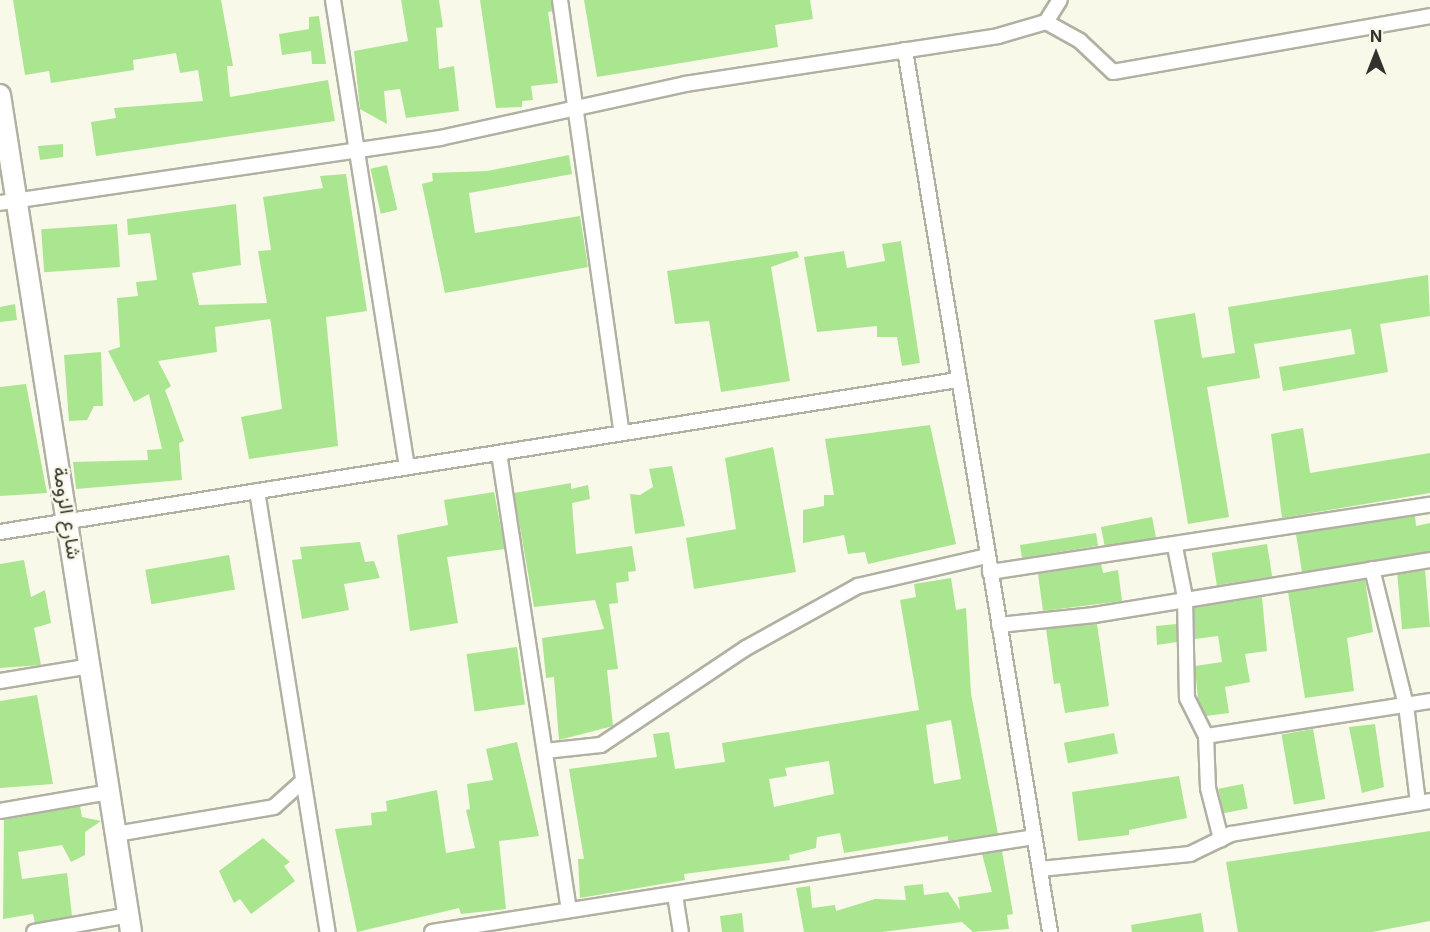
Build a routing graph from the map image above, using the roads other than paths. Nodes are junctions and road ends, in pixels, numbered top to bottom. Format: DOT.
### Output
graph roads {
  1 [pos="333,0"];
  2 [pos="560,0"];
  3 [pos="1060,0"];
  4 [pos="1430,16"];
  5 [pos="1046,22"];
  6 [pos="905,50"];
  7 [pos="0,95"];
  8 [pos="575,106"];
  9 [pos="354,150"];
  10 [pos="9,201"];
  11 [pos="957,380"];
  12 [pos="622,433"];
  13 [pos="500,453"];
  14 [pos="407,467"];
  15 [pos="257,491"];
  16 [pos="1430,505"];
  17 [pos="68,521"];
  18 [pos="0,532"];
  19 [pos="1175,547"];
  20 [pos="987,556"];
  21 [pos="1430,560"];
  22 [pos="1372,569"];
  23 [pos="990,572"];
  24 [pos="1185,597"];
  25 [pos="999,625"];
  26 [pos="91,666"];
  27 [pos="0,681"];
  28 [pos="1430,701"];
  29 [pos="1406,705"];
  30 [pos="1206,736"];
  31 [pos="545,751"];
  32 [pos="303,781"];
  33 [pos="110,792"];
  34 [pos="1424,802"];
  35 [pos="0,811"];
  36 [pos="116,834"];
  37 [pos="1034,837"];
  38 [pos="1221,839"];
  39 [pos="1040,869"];
  40 [pos="675,895"];
  41 [pos="569,909"];
  42 [pos="130,923"];
  43 [pos="34,932"];
  44 [pos="328,932"];
  45 [pos="432,932"];
  46 [pos="681,932"];
  47 [pos="1050,932"];
  1 -- 9 [label="street"];
  2 -- 8 [label="street"];
  3 -- 5 [label="street"];
  4 -- 5 [label="street"];
  5 -- 6 [label="street"];
  6 -- 8 [label="street"];
  6 -- 11 [label="street"];
  7 -- 10 [label="street, شارع الزومة"];
  8 -- 9 [label="street"];
  8 -- 12 [label="street"];
  9 -- 10 [label="street"];
  9 -- 14 [label="street"];
  10 -- 17 [label="street, شارع الزومة"];
  11 -- 12 [label="street"];
  11 -- 20 [label="street"];
  12 -- 13 [label="street"];
  13 -- 14 [label="street"];
  13 -- 31 [label="street"];
  14 -- 15 [label="street"];
  15 -- 17 [label="street"];
  15 -- 32 [label="street"];
  16 -- 19 [label="street"];
  17 -- 18 [label="street"];
  17 -- 26 [label="street, شارع الزومة"];
  19 -- 23 [label="street"];
  19 -- 24 [label="street"];
  20 -- 23 [label="street"];
  20 -- 31 [label="street"];
  21 -- 22 [label="street"];
  22 -- 24 [label="street"];
  22 -- 29 [label="street"];
  23 -- 25 [label="street"];
  24 -- 25 [label="street"];
  24 -- 30 [label="street"];
  25 -- 37 [label="street"];
  26 -- 27 [label="street"];
  26 -- 33 [label="street, شارع الزومة"];
  28 -- 29 [label="street"];
  29 -- 30 [label="street"];
  29 -- 34 [label="street"];
  30 -- 38 [label="street"];
  31 -- 41 [label="street"];
  32 -- 36 [label="street"];
  32 -- 44 [label="street"];
  33 -- 35 [label="street"];
  33 -- 36 [label="street, شارع الزومة"];
  34 -- 38 [label="street"];
  36 -- 42 [label="street, شارع الزومة"];
  37 -- 39 [label="street"];
  37 -- 40 [label="street"];
  38 -- 39 [label="street"];
  39 -- 47 [label="street"];
  40 -- 41 [label="street"];
  40 -- 46 [label="street"];
  41 -- 45 [label="street"];
  42 -- 43 [label="street"];
}
